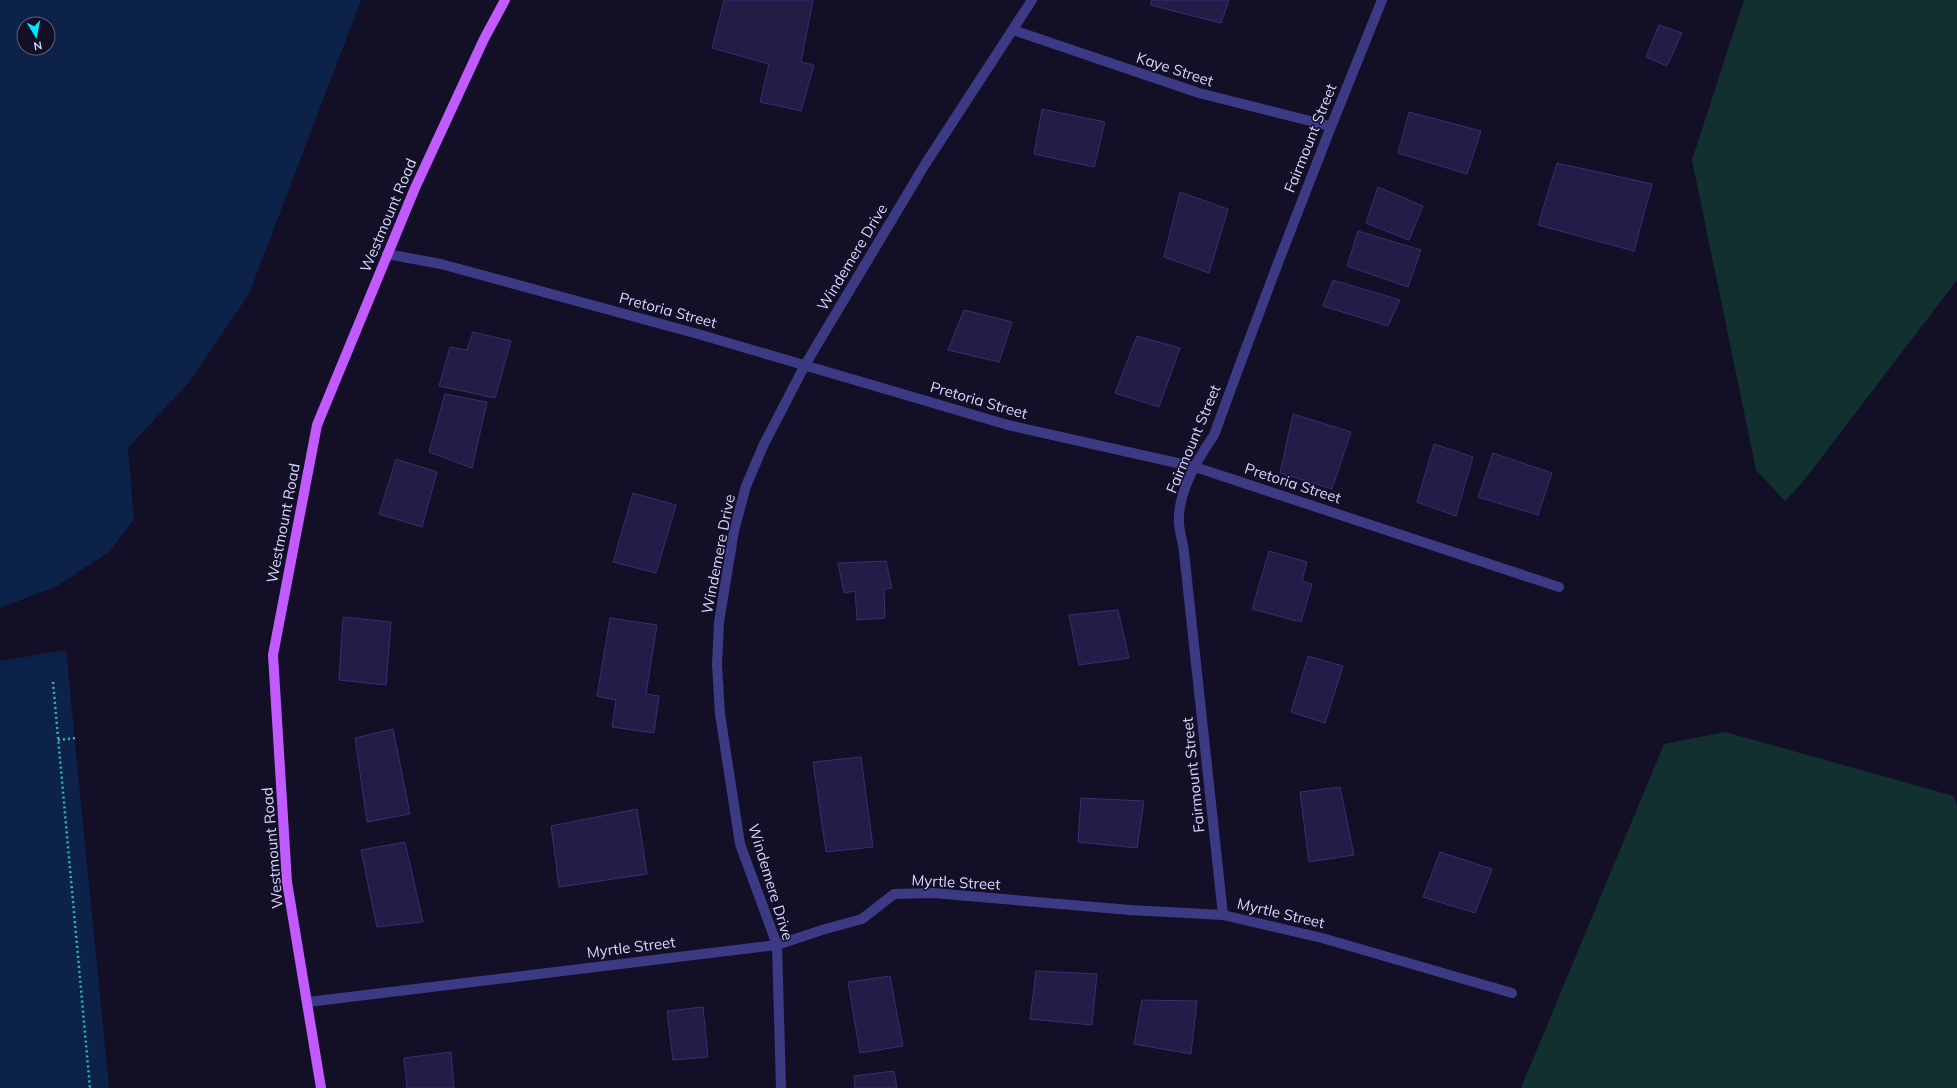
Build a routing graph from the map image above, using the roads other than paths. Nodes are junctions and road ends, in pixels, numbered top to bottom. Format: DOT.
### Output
graph roads {
  1 [pos="505,0"];
  2 [pos="1032,0"];
  3 [pos="1382,0"];
  4 [pos="1013,30"];
  5 [pos="1330,126"];
  6 [pos="387,254"];
  7 [pos="805,365"];
  8 [pos="1195,467"];
  9 [pos="1559,587"];
  10 [pos="1223,915"];
  11 [pos="777,945"];
  12 [pos="1512,993"];
  13 [pos="308,1002"];
  14 [pos="321,1088"];
  15 [pos="781,1088"];
  1 -- 6 [label="main road, Westmount Road"];
  2 -- 4 [label="street, Windemere Drive"];
  3 -- 5 [label="street, Fairmount Street"];
  4 -- 5 [label="street, Kaye Street"];
  4 -- 7 [label="street, Windemere Drive"];
  5 -- 8 [label="street, Fairmount Street"];
  6 -- 7 [label="street, Pretoria Street"];
  6 -- 13 [label="main road, Westmount Road"];
  7 -- 8 [label="street, Pretoria Street"];
  7 -- 11 [label="street, Windemere Drive"];
  8 -- 9 [label="street, Pretoria Street"];
  8 -- 10 [label="street, Fairmount Street"];
  10 -- 11 [label="street, Myrtle Street"];
  10 -- 12 [label="street, Myrtle Street"];
  11 -- 13 [label="street, Myrtle Street"];
  11 -- 15 [label="street, Windemere Drive"];
  13 -- 14 [label="main road, Westmount Road"];
}
